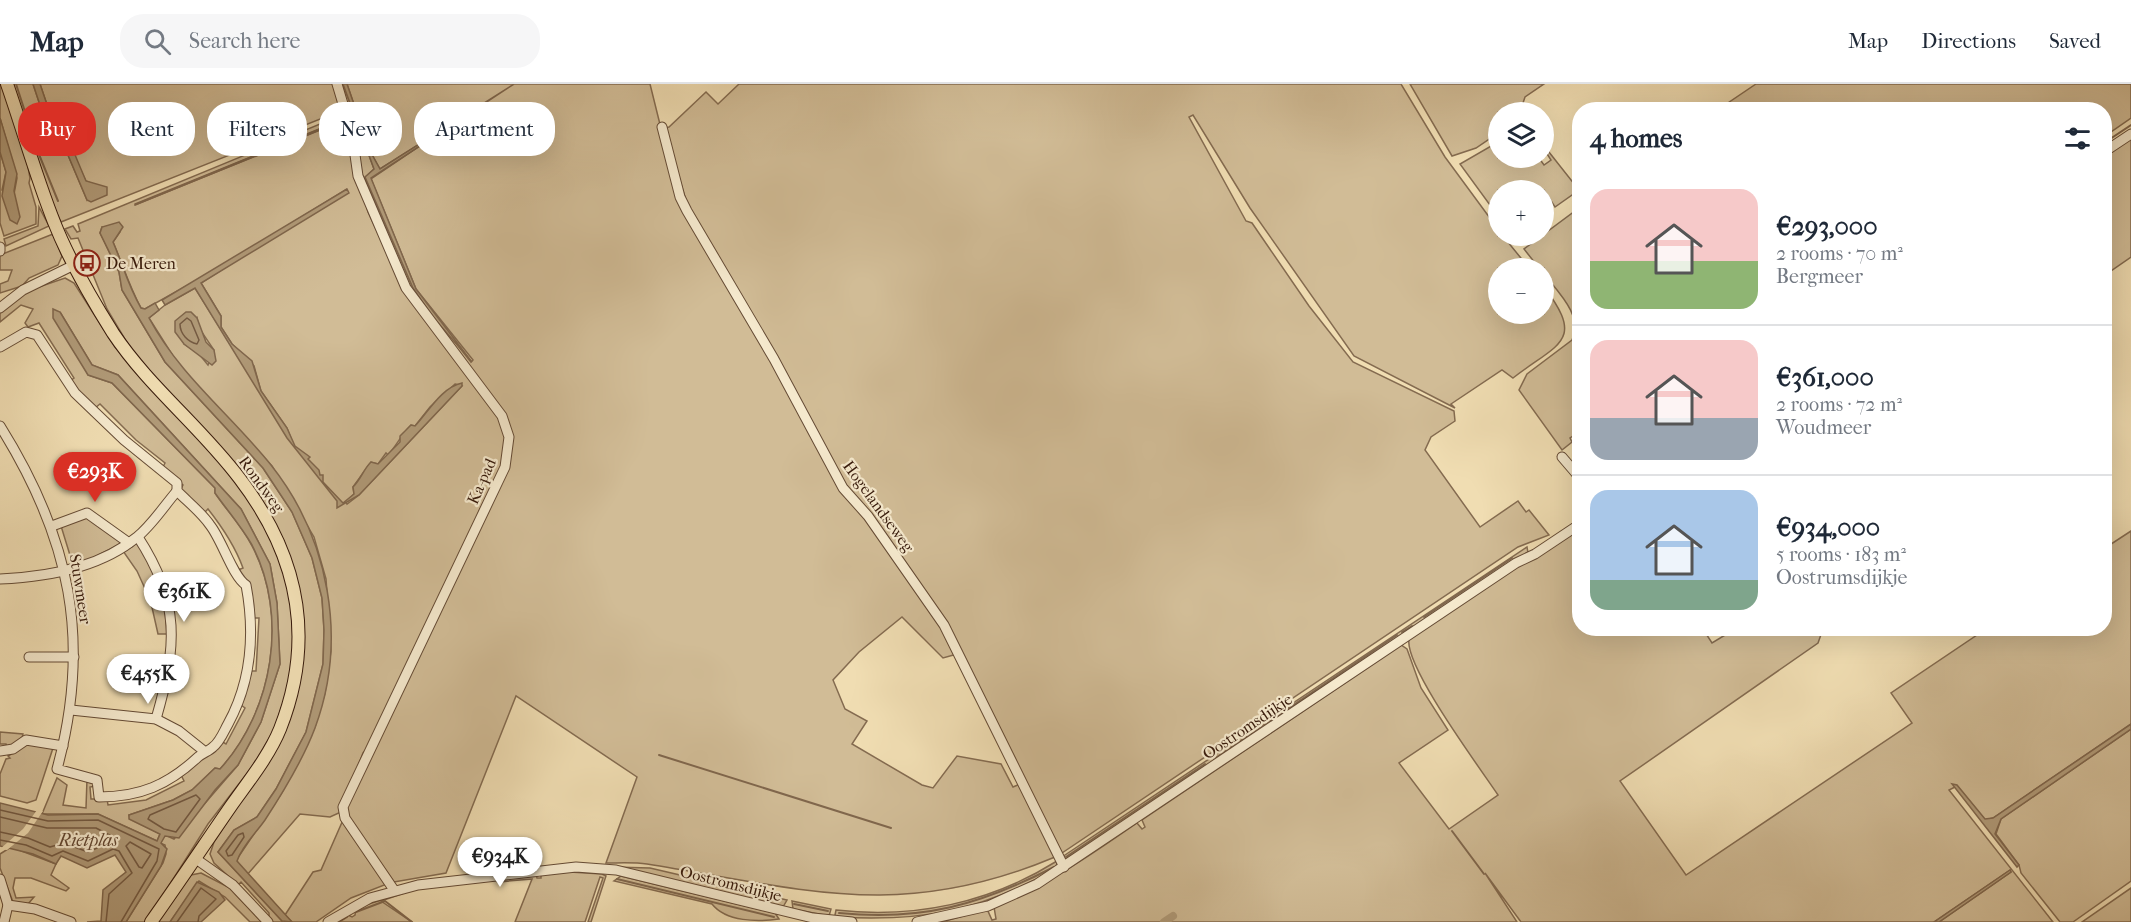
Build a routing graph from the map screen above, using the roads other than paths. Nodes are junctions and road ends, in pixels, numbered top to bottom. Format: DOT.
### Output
graph roads {
  1 [pos="7,84"];
  2 [pos="337,84"];
  3 [pos="662,127"];
  4 [pos="2131,134"];
  5 [pos="2112,147"];
  6 [pos="74,265"];
  7 [pos="23,290"];
  8 [pos="0,295"];
  9 [pos="0,308"];
  10 [pos="0,347"];
  11 [pos="0,426"];
  12 [pos="1562,457"];
  13 [pos="1572,469"];
  14 [pos="177,491"];
  15 [pos="52,526"];
  16 [pos="1572,529"];
  17 [pos="138,537"];
  18 [pos="129,543"];
  19 [pos="65,571"];
  20 [pos="0,579"];
  21 [pos="29,657"];
  22 [pos="74,657"];
  23 [pos="71,710"];
  24 [pos="156,719"];
  25 [pos="63,746"];
  26 [pos="0,751"];
  27 [pos="204,752"];
  28 [pos="196,859"];
  29 [pos="1064,867"];
  30 [pos="0,879"];
  31 [pos="394,890"];
  32 [pos="8,905"];
  33 [pos="4,922"];
  34 [pos="71,922"];
  35 [pos="151,922"];
  36 [pos="268,922"];
  37 [pos="328,922"];
  38 [pos="852,922"];
  39 [pos="917,922"];
  1 -- 6 [label="main road, Rondweg"];
  2 -- 31 [label="street, Ka-pad"];
  3 -- 29 [label="street, Hogelandseweg"];
  4 -- 5 [label="street"];
  6 -- 7 [label="street"];
  6 -- 28 [label="main road, Rondweg"];
  7 -- 8 [label="street"];
  7 -- 9 [label="street"];
  10 -- 14 [label="street"];
  11 -- 15 [label="street, Stuwmeer"];
  12 -- 13 [label="street"];
  14 -- 17 [label="street"];
  14 -- 27 [label="street"];
  15 -- 18 [label="street"];
  15 -- 19 [label="street, Stuwmeer"];
  16 -- 29 [label="street, Oostromsdijkje"];
  17 -- 18 [label="street"];
  17 -- 24 [label="street"];
  18 -- 19 [label="street"];
  19 -- 20 [label="street"];
  19 -- 22 [label="street, Stuwmeer"];
  21 -- 22 [label="street"];
  22 -- 23 [label="street, Stuwmeer"];
  23 -- 24 [label="street"];
  23 -- 25 [label="street, Stuwmeer"];
  24 -- 27 [label="street"];
  25 -- 26 [label="street"];
  25 -- 27 [label="street, Stuwmeer"];
  28 -- 35 [label="main road, Rondweg"];
  28 -- 36 [label="street"];
  29 -- 39 [label="street, Oostromsdijkje"];
  30 -- 32 [label="street"];
  31 -- 37 [label="street, Oostromsdijkje"];
  31 -- 38 [label="street, Oostromsdijkje"];
  32 -- 33 [label="street"];
  32 -- 34 [label="street"];
}
